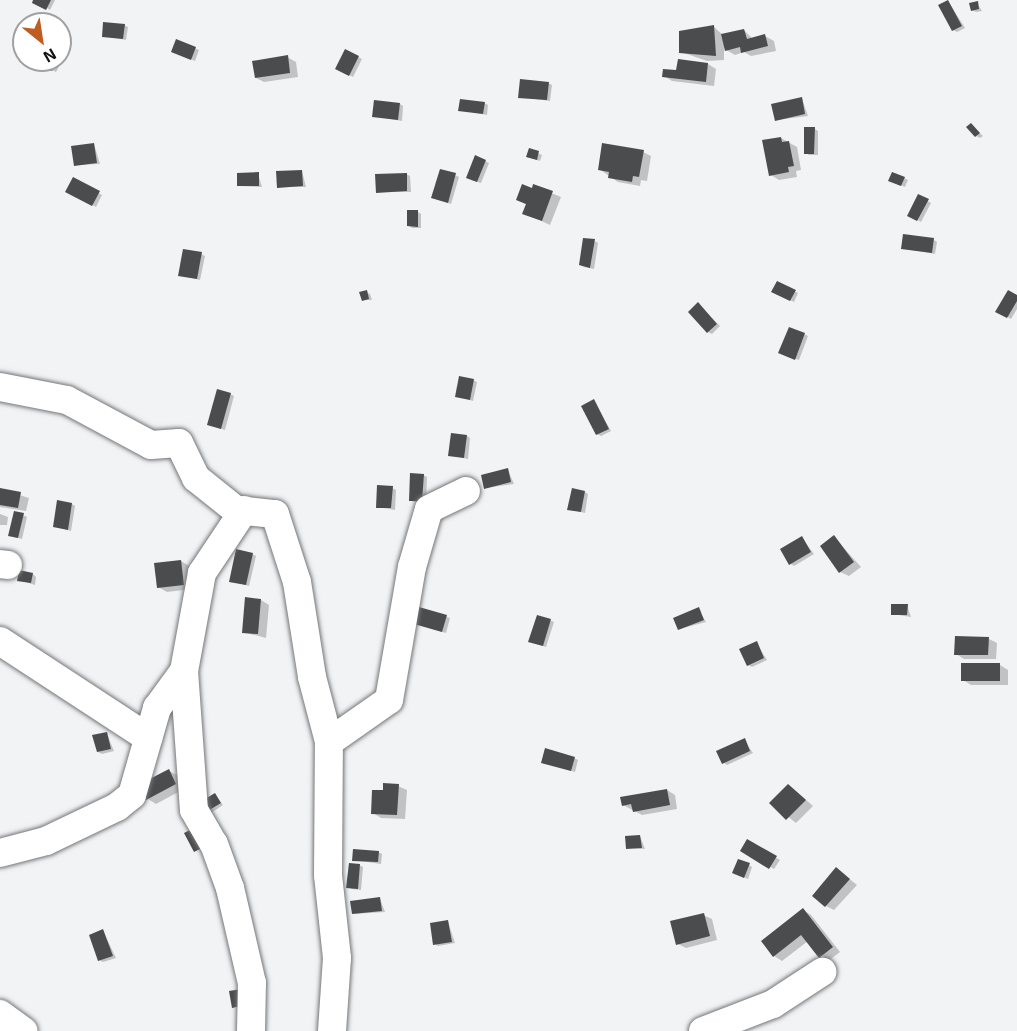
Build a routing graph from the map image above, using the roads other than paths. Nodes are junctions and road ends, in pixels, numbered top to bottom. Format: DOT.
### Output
graph roads {
  1 [pos="0,387"];
  2 [pos="466,491"];
  3 [pos="244,510"];
  4 [pos="0,641"];
  5 [pos="184,671"];
  6 [pos="148,738"];
  7 [pos="329,742"];
  8 [pos="0,853"];
  9 [pos="822,972"];
  10 [pos="0,1014"];
  11 [pos="23,1031"];
  12 [pos="251,1031"];
  13 [pos="332,1031"];
  14 [pos="703,1031"];
  1 -- 3 [label="street"];
  2 -- 7 [label="street"];
  3 -- 5 [label="street"];
  3 -- 7 [label="street"];
  4 -- 6 [label="street"];
  5 -- 6 [label="street"];
  5 -- 12 [label="street"];
  6 -- 8 [label="street"];
  7 -- 13 [label="street"];
  9 -- 14 [label="street"];
  10 -- 11 [label="street"];
}
